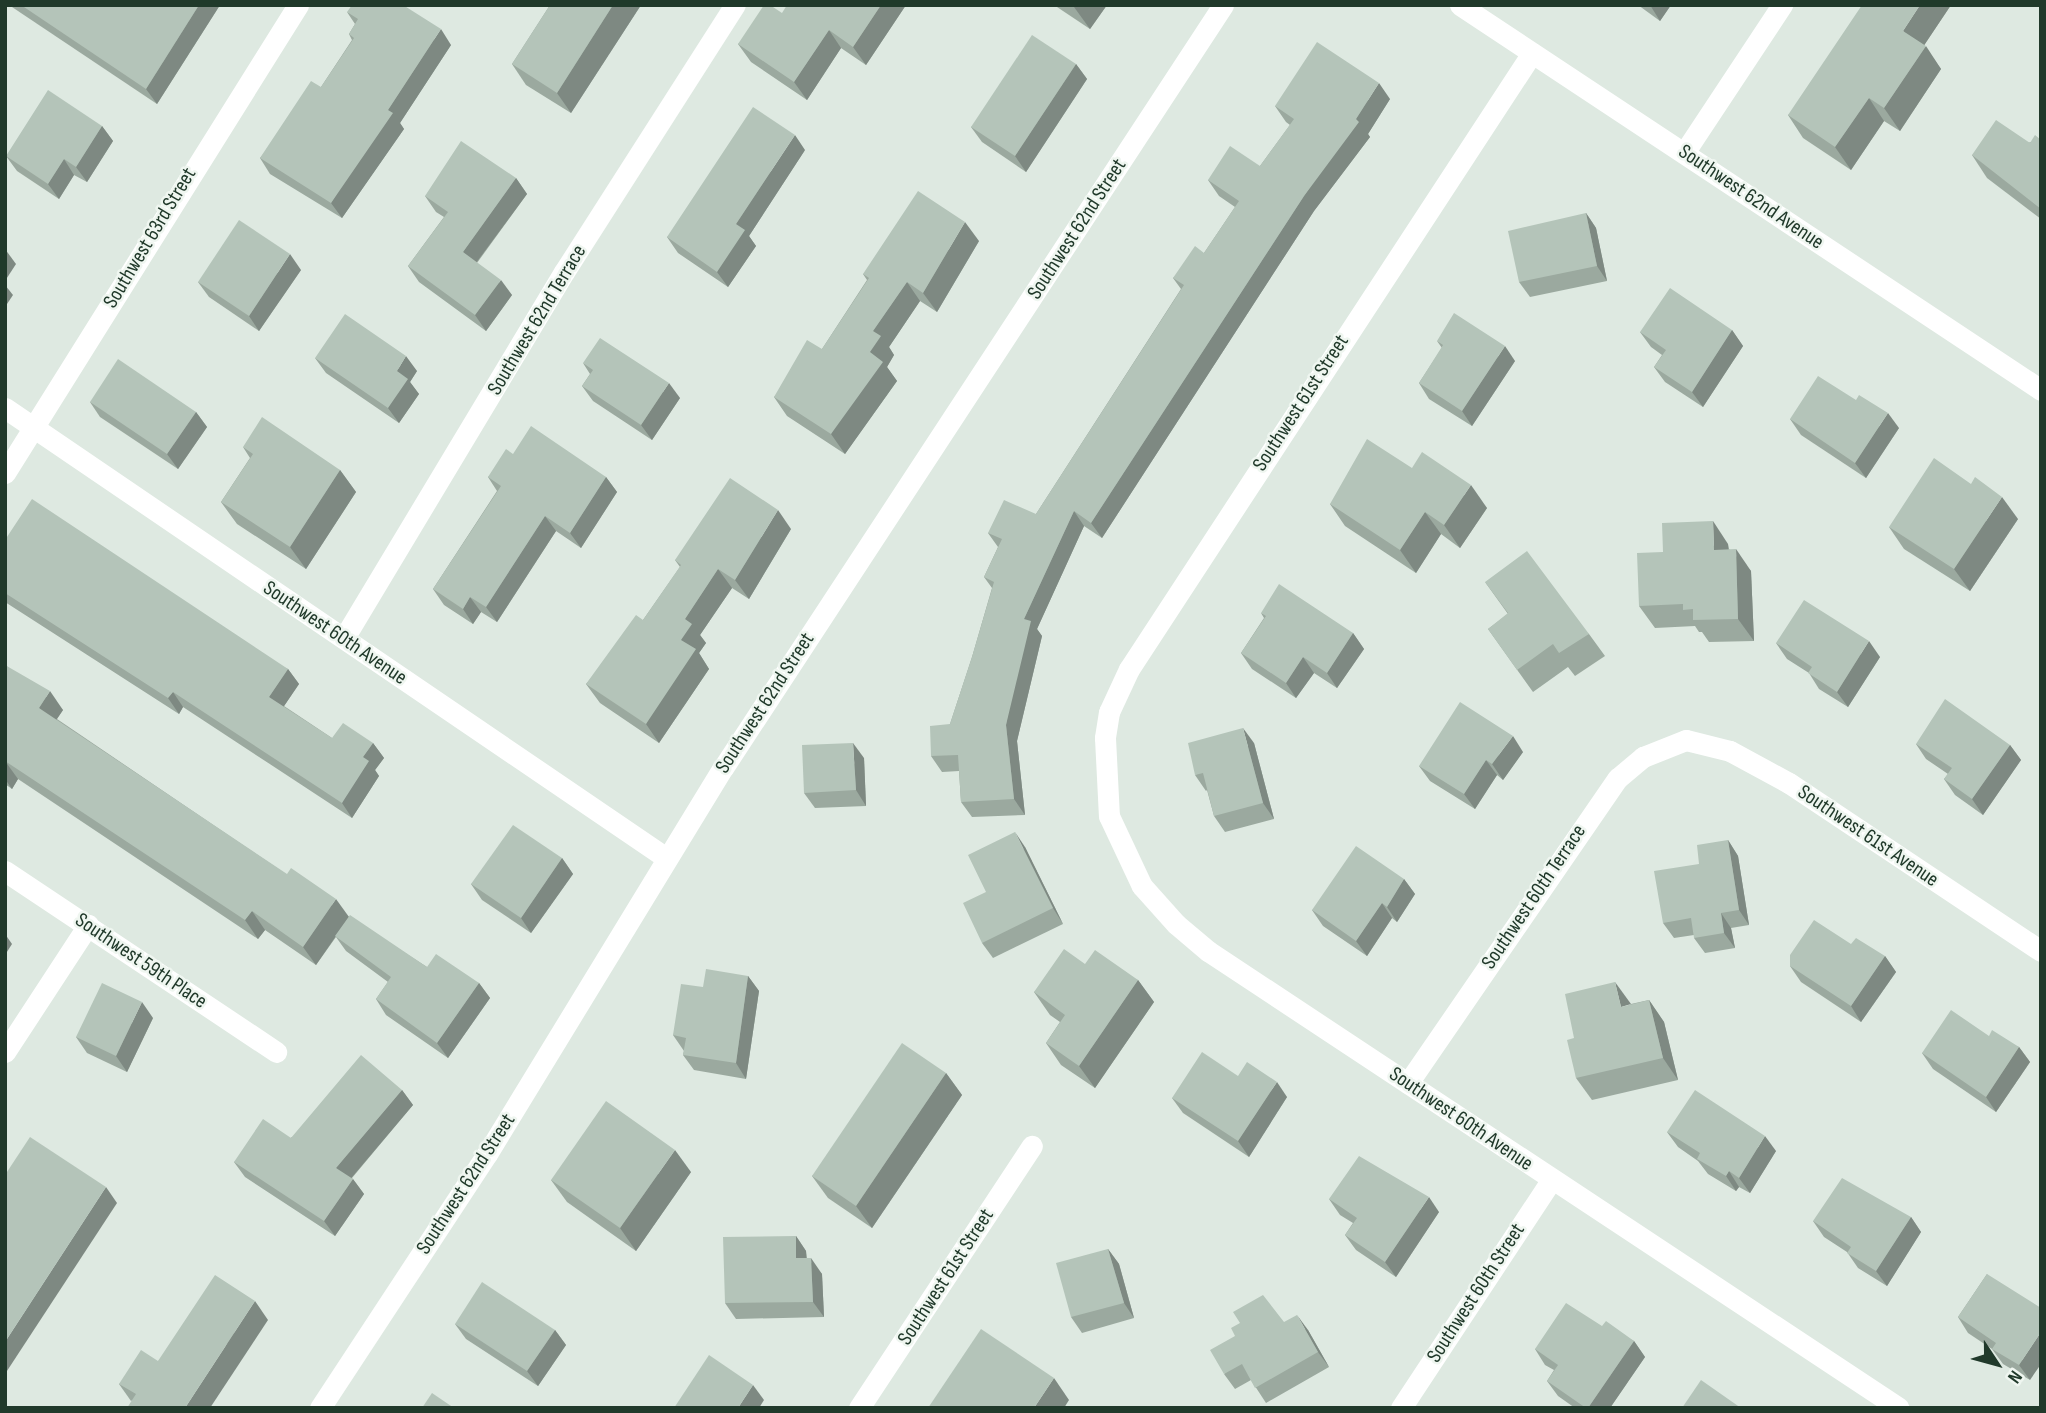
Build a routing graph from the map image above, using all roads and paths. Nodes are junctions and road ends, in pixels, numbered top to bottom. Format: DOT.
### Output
graph roads {
  1 [pos="298,5"];
  2 [pos="735,5"];
  3 [pos="1223,5"];
  4 [pos="1460,5"];
  5 [pos="1782,5"];
  6 [pos="1532,53"];
  7 [pos="1684,153"];
  8 [pos="2041,390"];
  9 [pos="5,408"];
  10 [pos="33,427"];
  11 [pos="5,473"];
  12 [pos="344,638"];
  13 [pos="1686,740"];
  14 [pos="1103,766"];
  15 [pos="665,857"];
  16 [pos="5,870"];
  17 [pos="88,925"];
  18 [pos="2041,951"];
  19 [pos="5,1052"];
  20 [pos="276,1052"];
  21 [pos="1408,1083"];
  22 [pos="1032,1146"];
  23 [pos="1552,1179"];
  24 [pos="320,1408"];
  25 [pos="859,1408"];
  26 [pos="1401,1408"];
  27 [pos="1899,1408"];
  1 -- 10 [label="street, Southwest 63rd Street"];
  2 -- 12 [label="street, Southwest 62nd Terrace"];
  3 -- 15 [label="street, Southwest 62nd Street"];
  4 -- 6 [label="street, Southwest 62nd Avenue"];
  5 -- 7 [label="street"];
  6 -- 7 [label="street, Southwest 62nd Avenue"];
  6 -- 14 [label="street, Southwest 61st Street"];
  7 -- 8 [label="street, Southwest 62nd Avenue"];
  9 -- 10 [label="street, Southwest 60th Avenue"];
  10 -- 11 [label="street, Southwest 63rd Street"];
  10 -- 12 [label="street, Southwest 60th Avenue"];
  12 -- 15 [label="street, Southwest 60th Avenue"];
  13 -- 18 [label="street, Southwest 61st Avenue"];
  13 -- 21 [label="street, Southwest 60th Terrace"];
  14 -- 21 [label="street, Southwest 60th Avenue"];
  15 -- 24 [label="street, Southwest 62nd Street"];
  16 -- 17 [label="street, Southwest 59th Place"];
  17 -- 19 [label="street"];
  17 -- 20 [label="street, Southwest 59th Place"];
  21 -- 23 [label="street, Southwest 60th Avenue"];
  22 -- 25 [label="street, Southwest 61st Street"];
  23 -- 26 [label="street, Southwest 60th Street"];
  23 -- 27 [label="street, Southwest 60th Avenue"];
}
